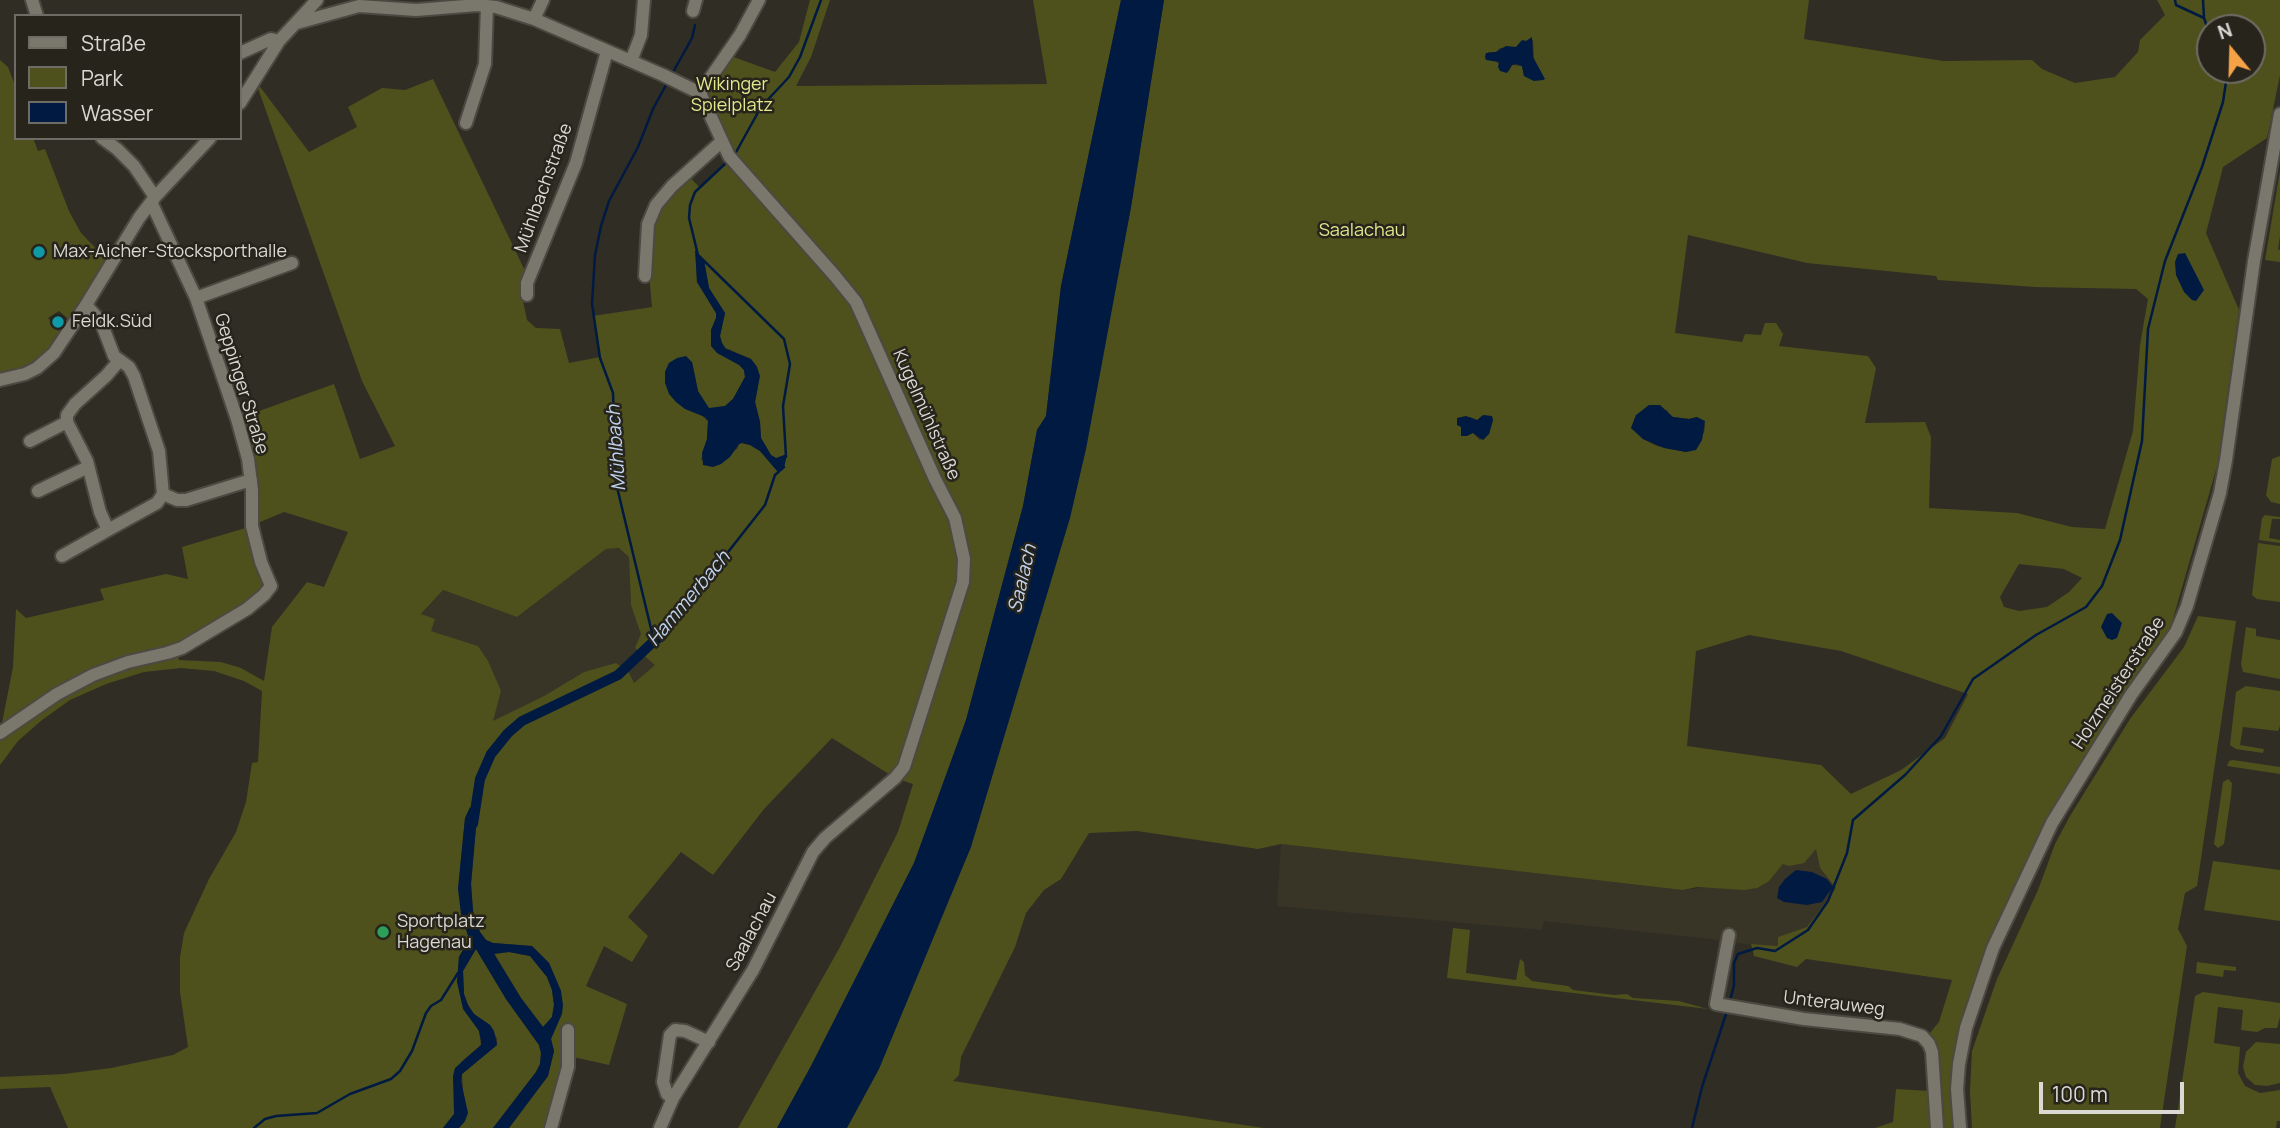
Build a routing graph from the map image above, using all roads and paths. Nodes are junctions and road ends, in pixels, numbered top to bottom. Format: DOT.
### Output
graph roads {
  1 [pos="317,0"];
  2 [pos="543,0"];
  3 [pos="644,0"];
  4 [pos="759,0"];
  5 [pos="357,3"];
  6 [pos="487,6"];
  7 [pos="534,19"];
  8 [pos="297,23"];
  9 [pos="279,41"];
  10 [pos="607,51"];
  11 [pos="242,52"];
  12 [pos="631,61"];
  13 [pos="701,93"];
  14 [pos="242,100"];
  15 [pos="2280,114"];
  16 [pos="466,123"];
  17 [pos="105,140"];
  18 [pos="208,140"];
  19 [pos="721,142"];
  20 [pos="153,200"];
  21 [pos="292,263"];
  22 [pos="645,276"];
  23 [pos="527,295"];
  24 [pos="196,298"];
  25 [pos="86,305"];
  26 [pos="119,361"];
  27 [pos="0,380"];
  28 [pos="67,422"];
  29 [pos="30,441"];
  30 [pos="88,467"];
  31 [pos="251,480"];
  32 [pos="38,491"];
  33 [pos="163,494"];
  34 [pos="108,530"];
  35 [pos="62,556"];
  36 [pos="0,733"];
  37 [pos="825,838"];
  38 [pos="1729,935"];
  39 [pos="568,1030"];
  40 [pos="709,1042"];
  41 [pos="674,1098"];
  42 [pos="551,1128"];
  43 [pos="660,1128"];
  44 [pos="1937,1128"];
  45 [pos="1960,1128"];
  1 -- 8 [label="street"];
  2 -- 7 [label="street"];
  3 -- 12 [label="street"];
  4 -- 13 [label="street"];
  5 -- 6 [label="street"];
  5 -- 8 [label="street"];
  6 -- 7 [label="street"];
  6 -- 16 [label="street"];
  7 -- 10 [label="street"];
  8 -- 9 [label="street"];
  9 -- 11 [label="street"];
  9 -- 14 [label="street"];
  10 -- 12 [label="street"];
  10 -- 23 [label="street, Mühlbachstraße"];
  12 -- 13 [label="street"];
  13 -- 19 [label="street, Kugelmühlstraße"];
  15 -- 45 [label="street, Holzmeisterstraße"];
  17 -- 20 [label="street, Geppinger Straße"];
  18 -- 20 [label="street"];
  19 -- 22 [label="street"];
  19 -- 37 [label="street, Kugelmühlstraße"];
  20 -- 24 [label="street, Geppinger Straße"];
  20 -- 25 [label="street"];
  21 -- 24 [label="street, Geppinger Straße"];
  24 -- 31 [label="street, Geppinger Straße"];
  25 -- 26 [label="street"];
  25 -- 27 [label="street"];
  26 -- 28 [label="street"];
  26 -- 33 [label="street"];
  28 -- 29 [label="street"];
  28 -- 30 [label="street"];
  30 -- 32 [label="street"];
  30 -- 34 [label="street"];
  31 -- 33 [label="street"];
  31 -- 36 [label="street, Geppinger Straße"];
  33 -- 34 [label="street"];
  34 -- 35 [label="street"];
  37 -- 40 [label="street, Saalachau"];
  38 -- 44 [label="street, Unterauweg"];
  39 -- 42 [label="street"];
  40 -- 41 [label="street, Saalachau"];
  40 -- 41 [label="street"];
  41 -- 43 [label="street, Saalachau"];
}
